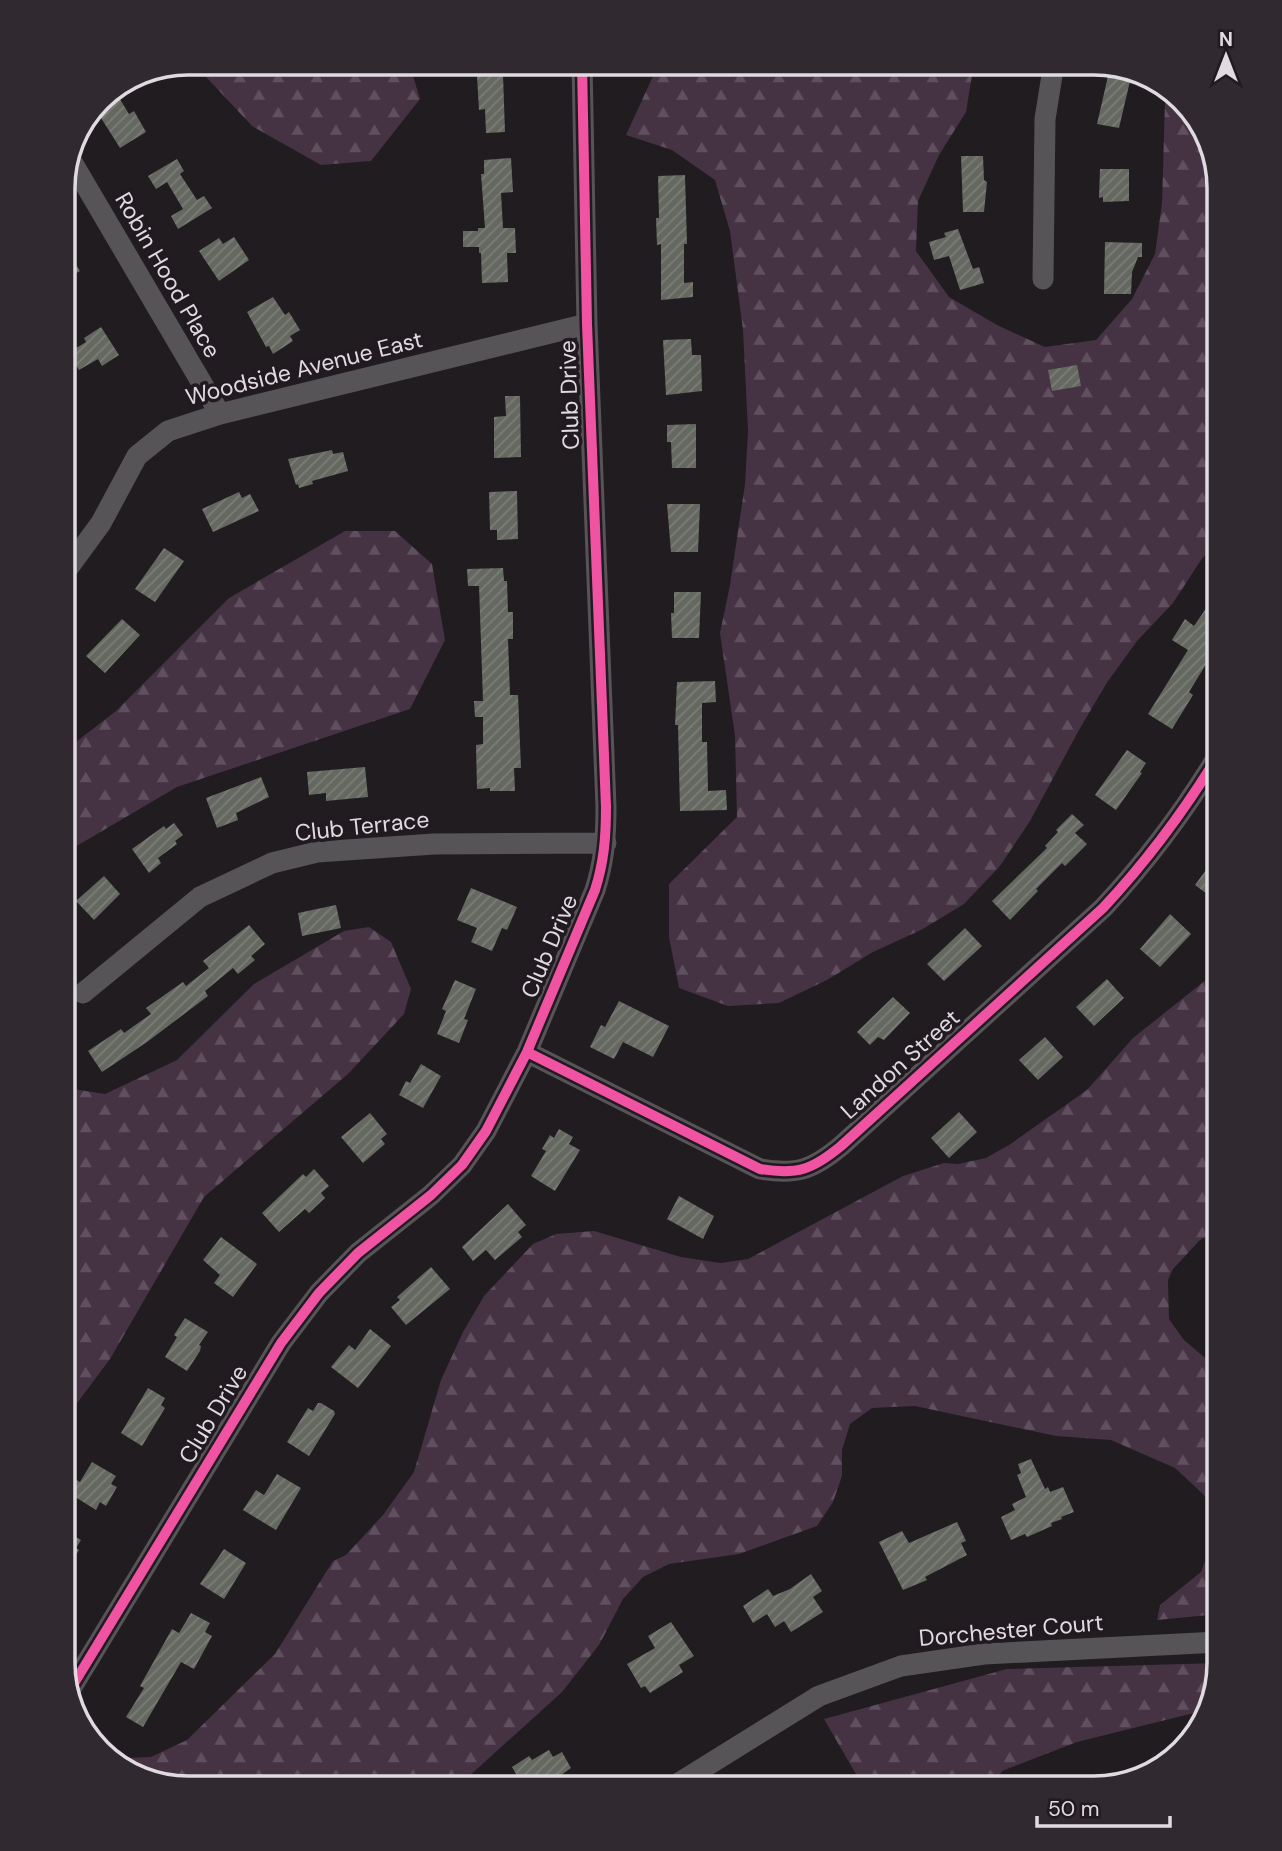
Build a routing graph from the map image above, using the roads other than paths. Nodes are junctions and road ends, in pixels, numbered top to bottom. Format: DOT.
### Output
graph roads {
  1 [pos="582,75"];
  2 [pos="1052,75"];
  3 [pos="77,170"];
  4 [pos="1044,279"];
  5 [pos="587,324"];
  6 [pos="220,414"];
  7 [pos="75,558"];
  8 [pos="1207,773"];
  9 [pos="606,842"];
  10 [pos="83,993"];
  11 [pos="527,1052"];
  12 [pos="1207,1643"];
  13 [pos="76,1679"];
  14 [pos="690,1776"];
  1 -- 5 [label="street, Club Drive"];
  2 -- 4 [label="street"];
  3 -- 6 [label="street, Robin Hood Place"];
  5 -- 6 [label="street, Woodside Avenue East"];
  5 -- 9 [label="street, Club Drive"];
  6 -- 7 [label="street, Woodside Avenue East"];
  8 -- 11 [label="street, Landon Street"];
  9 -- 10 [label="street, Club Terrace"];
  9 -- 11 [label="street, Club Drive"];
  11 -- 13 [label="street, Club Drive"];
  12 -- 14 [label="street, Dorchester Court"];
}
